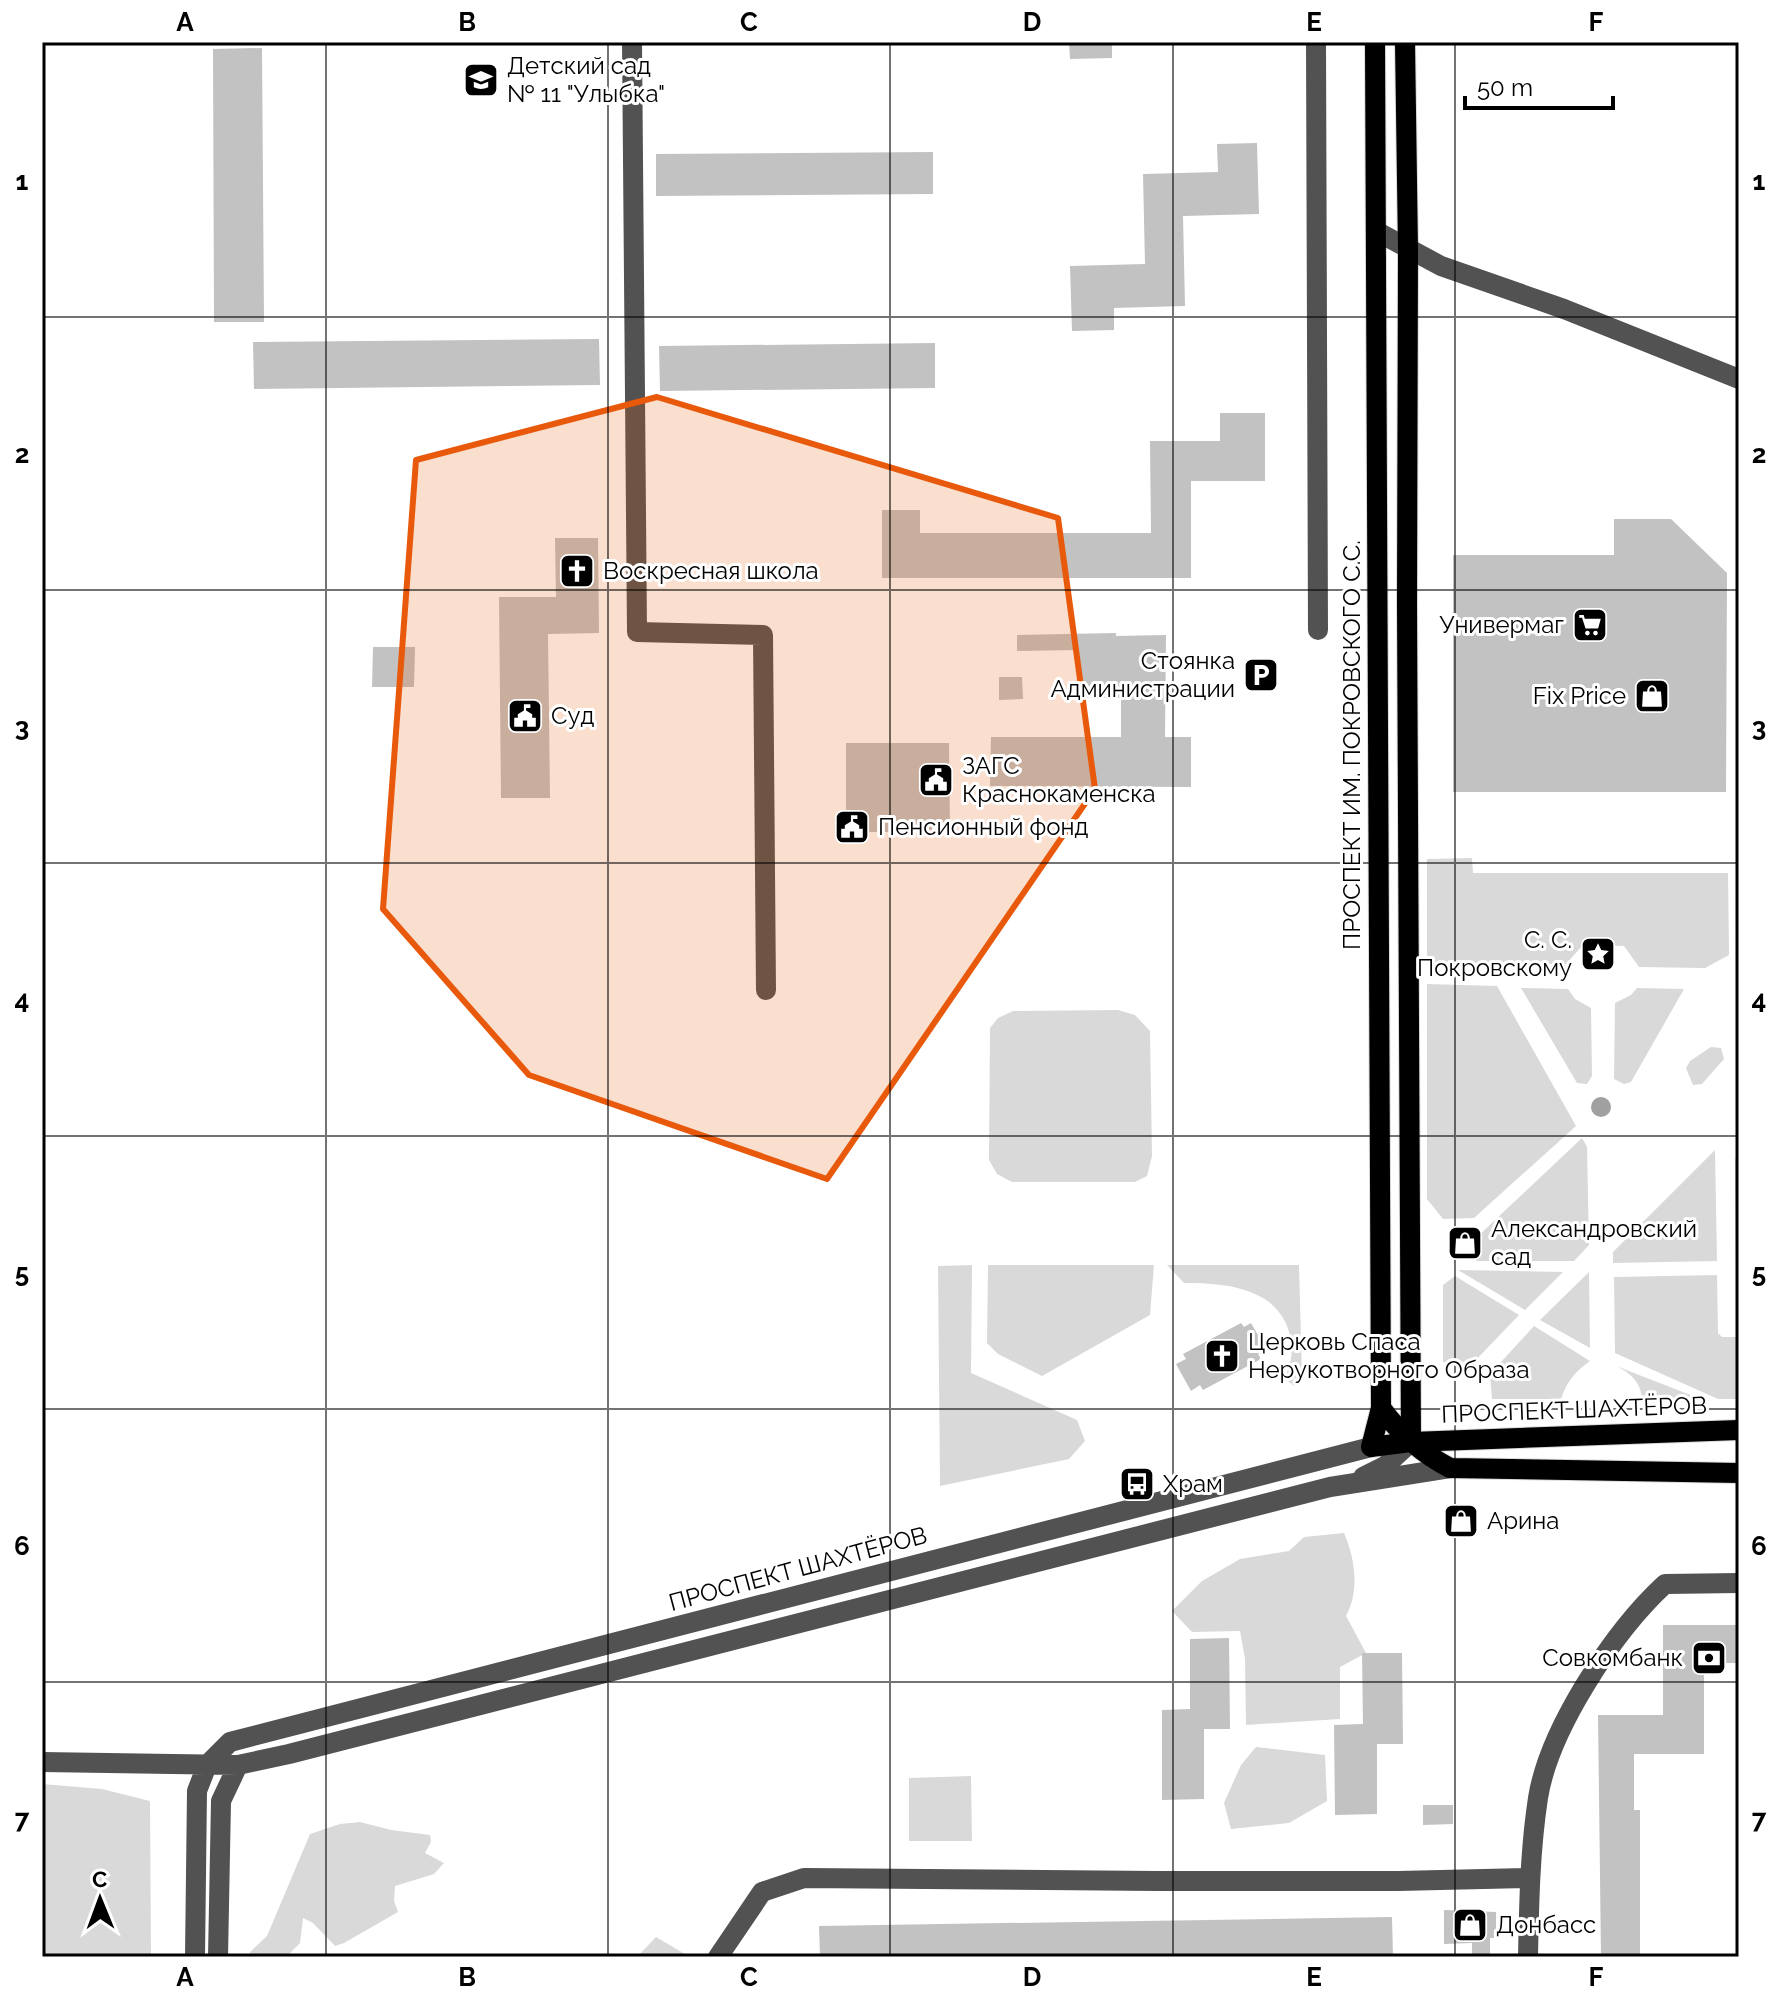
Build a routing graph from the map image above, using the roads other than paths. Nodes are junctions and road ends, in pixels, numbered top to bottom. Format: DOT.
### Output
graph roads {
  1 [pos="632,42"];
  2 [pos="1316,42"];
  3 [pos="1375,42"];
  4 [pos="1405,42"];
  5 [pos="1376,231"];
  6 [pos="1408,250"];
  7 [pos="1739,379"];
  8 [pos="1318,630"];
  9 [pos="766,990"];
  10 [pos="1381,1408"];
  11 [pos="1739,1430"];
  12 [pos="1411,1442"];
  13 [pos="1371,1447"];
  14 [pos="1450,1468"];
  15 [pos="1739,1473"];
  16 [pos="1353,1483"];
  17 [pos="1739,1583"];
  18 [pos="42,1762"];
  19 [pos="207,1765"];
  20 [pos="238,1765"];
  21 [pos="1530,1878"];
  22 [pos="195,1957"];
  23 [pos="218,1957"];
  24 [pos="718,1957"];
  25 [pos="1528,1957"];
  1 -- 9 [label="street"];
  2 -- 8 [label="street"];
  3 -- 5 [label="main road, ПРОСПЕКТ ИМ. ПОКРОВСКОГО С.С."];
  4 -- 6 [label="main road"];
  5 -- 6 [label="street"];
  5 -- 10 [label="main road, ПРОСПЕКТ ИМ. ПОКРОВСКОГО С.С."];
  6 -- 7 [label="street"];
  6 -- 12 [label="main road"];
  10 -- 12 [label="main road, ПРОСПЕКТ ШАХТЁРОВ"];
  10 -- 13 [label="main road, ПРОСПЕКТ ИМ. ПОКРОВСКОГО С.С."];
  11 -- 12 [label="main road, ПРОСПЕКТ ШАХТЁРОВ"];
  12 -- 13 [label="main road, ПРОСПЕКТ ШАХТЁРОВ"];
  12 -- 14 [label="main road, ПРОСПЕКТ ШАХТЁРОВ"];
  12 -- 16 [label="street, ПРОСПЕКТ ШАХТЁРОВ"];
  13 -- 19 [label="street, ПРОСПЕКТ ШАХТЁРОВ"];
  14 -- 15 [label="main road, ПРОСПЕКТ ШАХТЁРОВ"];
  14 -- 16 [label="street, ПРОСПЕКТ ШАХТЁРОВ"];
  16 -- 20 [label="street, ПРОСПЕКТ ШАХТЁРОВ"];
  17 -- 21 [label="street"];
  18 -- 19 [label="street, ПРОСПЕКТ ШАХТЁРОВ"];
  19 -- 20 [label="street, ПРОСПЕКТ ШАХТЁРОВ"];
  19 -- 22 [label="street"];
  20 -- 23 [label="street"];
  21 -- 24 [label="street"];
  21 -- 25 [label="street"];
}
